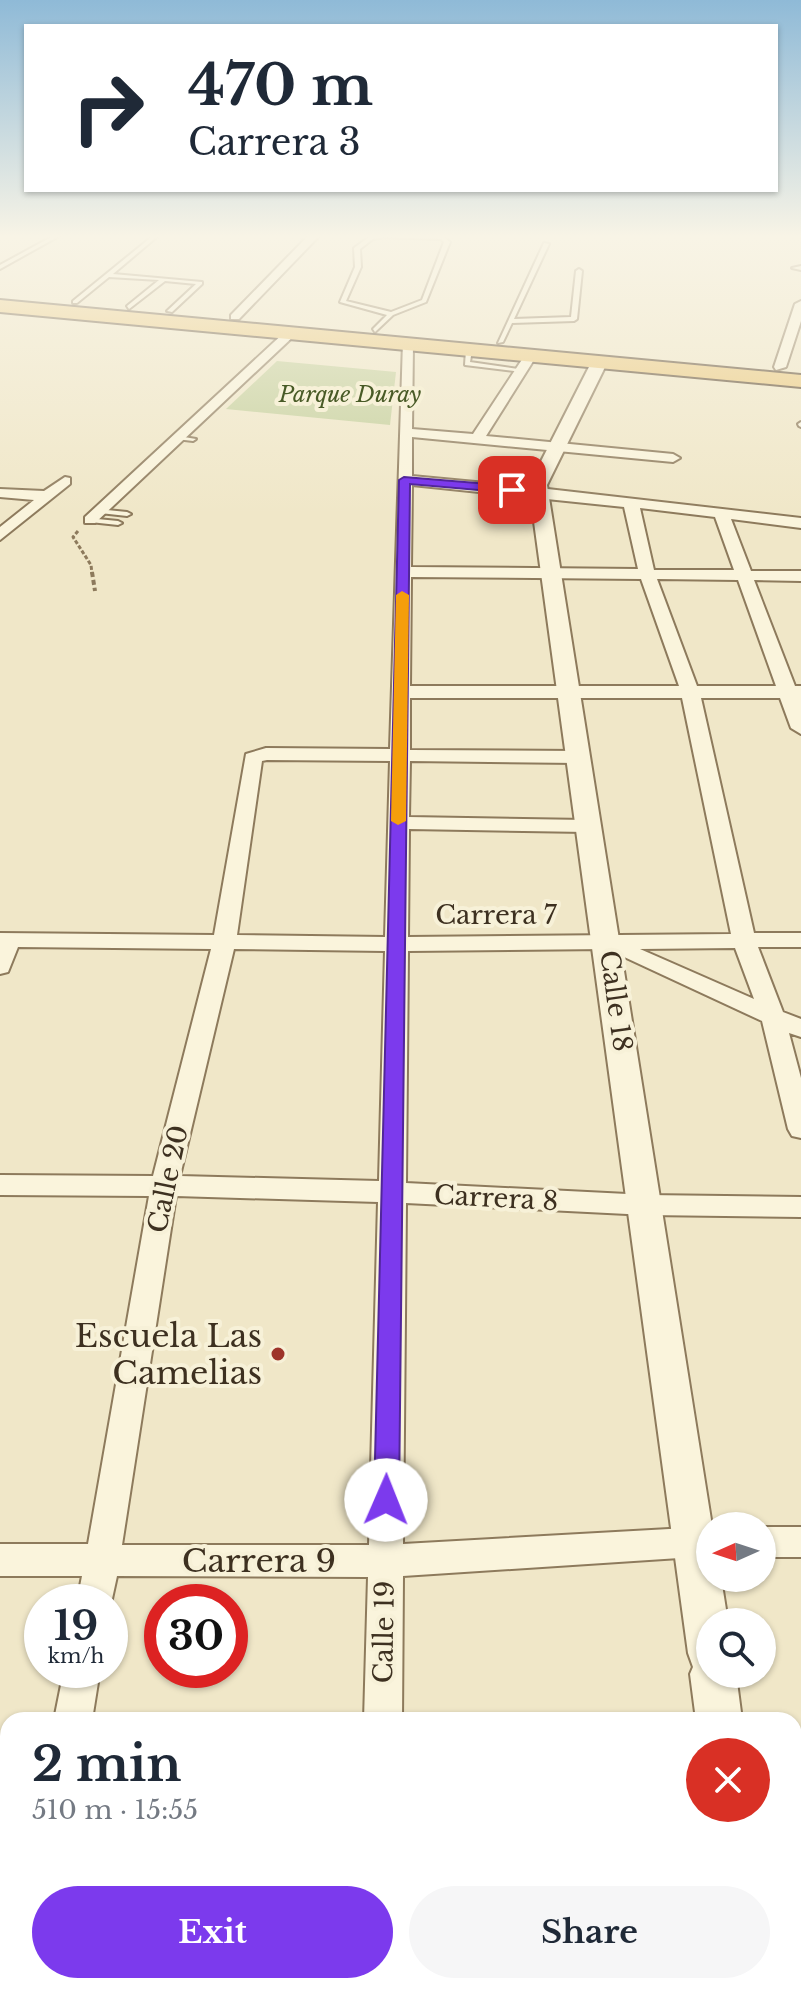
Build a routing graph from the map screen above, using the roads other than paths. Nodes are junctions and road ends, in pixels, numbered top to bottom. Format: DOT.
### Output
graph roads {
  1 [pos="228,328"];
  2 [pos="354,328"];
  3 [pos="507,328"];
  4 [pos="797,328"];
  5 [pos="375,330"];
  6 [pos="290,334"];
  7 [pos="500,342"];
  8 [pos="407,345"];
  9 [pos="526,362"];
  10 [pos="599,363"];
  11 [pos="791,368"];
  12 [pos="801,381"];
  13 [pos="405,432"];
  14 [pos="478,438"];
  15 [pos="560,445"];
  16 [pos="673,458"];
  17 [pos="404,480"];
  18 [pos="65,481"];
  19 [pos="539,492"];
  20 [pos="0,493"];
  21 [pos="47,496"];
  22 [pos="631,504"];
  23 [pos="127,514"];
  24 [pos="95,515"];
  25 [pos="722,515"];
  26 [pos="118,523"];
  27 [pos="801,523"];
  28 [pos="0,535"];
  29 [pos="403,572"];
  30 [pos="550,574"];
  31 [pos="647,574"];
  32 [pos="745,574"];
  33 [pos="801,576"];
  34 [pos="401,692"];
  35 [pos="569,692"];
  36 [pos="795,692"];
  37 [pos="691,694"];
  38 [pos="801,728"];
  39 [pos="400,756"];
  40 [pos="578,757"];
  41 [pos="398,823"];
  42 [pos="586,826"];
  43 [pos="4,940"];
  44 [pos="801,940"];
  45 [pos="744,942"];
  46 [pos="224,943"];
  47 [pos="608,943"];
  48 [pos="396,944"];
  49 [pos="0,967"];
  50 [pos="773,1017"];
  51 [pos="801,1029"];
  52 [pos="801,1129"];
  53 [pos="0,1185"];
  54 [pos="164,1186"];
  55 [pos="392,1192"];
  56 [pos="647,1205"];
  57 [pos="801,1207"];
  58 [pos="697,1512"];
  59 [pos="696,1542"];
  60 [pos="776,1542"];
  61 [pos="801,1542"];
  62 [pos="0,1560"];
  63 [pos="103,1561"];
  64 [pos="385,1561"];
  65 [pos="99,1584"];
  66 [pos="79,1688"];
  67 [pos="715,1688"];
  68 [pos="74,1712"];
  69 [pos="383,1712"];
  70 [pos="718,1712"];
  1 -- 6 [label="highway"];
  2 -- 5 [label="highway"];
  3 -- 7 [label="lane"];
  4 -- 11 [label="street"];
  5 -- 7 [label="highway"];
  6 -- 8 [label="highway"];
  6 -- 24 [label="street"];
  7 -- 11 [label="highway"];
  8 -- 9 [label="highway"];
  8 -- 13 [label="street, Calle 19"];
  9 -- 10 [label="highway"];
  9 -- 14 [label="street"];
  10 -- 12 [label="highway"];
  10 -- 15 [label="street"];
  13 -- 14 [label="street"];
  13 -- 17 [label="street, Calle 19"];
  14 -- 15 [label="street"];
  15 -- 16 [label="street"];
  15 -- 19 [label="street"];
  17 -- 19 [label="street"];
  17 -- 29 [label="street, Calle 19"];
  18 -- 21 [label="street"];
  19 -- 22 [label="street"];
  19 -- 30 [label="street, Calle 18"];
  20 -- 21 [label="street"];
  21 -- 28 [label="street"];
  22 -- 25 [label="street"];
  22 -- 31 [label="street"];
  23 -- 24 [label="lane"];
  24 -- 26 [label="lane"];
  25 -- 27 [label="street"];
  25 -- 32 [label="street"];
  29 -- 30 [label="street"];
  29 -- 34 [label="street, Calle 19"];
  30 -- 31 [label="street"];
  30 -- 35 [label="street, Calle 18"];
  31 -- 32 [label="street"];
  31 -- 37 [label="street"];
  32 -- 33 [label="street"];
  32 -- 36 [label="street"];
  34 -- 35 [label="street"];
  34 -- 39 [label="street, Calle 19"];
  35 -- 37 [label="street"];
  35 -- 40 [label="street, Calle 18"];
  36 -- 37 [label="street"];
  36 -- 38 [label="street"];
  37 -- 45 [label="street"];
  39 -- 40 [label="street"];
  39 -- 41 [label="street, Calle 19"];
  39 -- 46 [label="street, Calle 20"];
  40 -- 42 [label="street, Calle 18"];
  41 -- 42 [label="street"];
  41 -- 48 [label="street, Calle 19"];
  42 -- 47 [label="street, Calle 18"];
  43 -- 46 [label="street, Carrera 7"];
  43 -- 49 [label="street"];
  44 -- 45 [label="street, Carrera 7"];
  45 -- 47 [label="street, Carrera 7"];
  45 -- 50 [label="street"];
  46 -- 48 [label="street, Carrera 7"];
  46 -- 54 [label="street, Calle 20"];
  47 -- 48 [label="street, Carrera 7"];
  47 -- 50 [label="street"];
  47 -- 56 [label="street, Calle 18"];
  48 -- 55 [label="street, Calle 19"];
  50 -- 51 [label="street"];
  50 -- 52 [label="street"];
  53 -- 54 [label="street, Carrera 8"];
  54 -- 55 [label="street, Carrera 8"];
  54 -- 63 [label="street, Calle 20"];
  55 -- 56 [label="street, Carrera 8"];
  55 -- 64 [label="street, Calle 19"];
  56 -- 57 [label="street, Carrera 8"];
  56 -- 58 [label="street, Calle 18"];
  59 -- 64 [label="street, Carrera 9"];
  60 -- 61 [label="street"];
  62 -- 63 [label="street, Carrera 9"];
  63 -- 64 [label="street, Carrera 9"];
  63 -- 65 [label="street, Calle 20"];
  64 -- 69 [label="street, Calle 19"];
  66 -- 68 [label="street"];
  67 -- 70 [label="street"];
}
